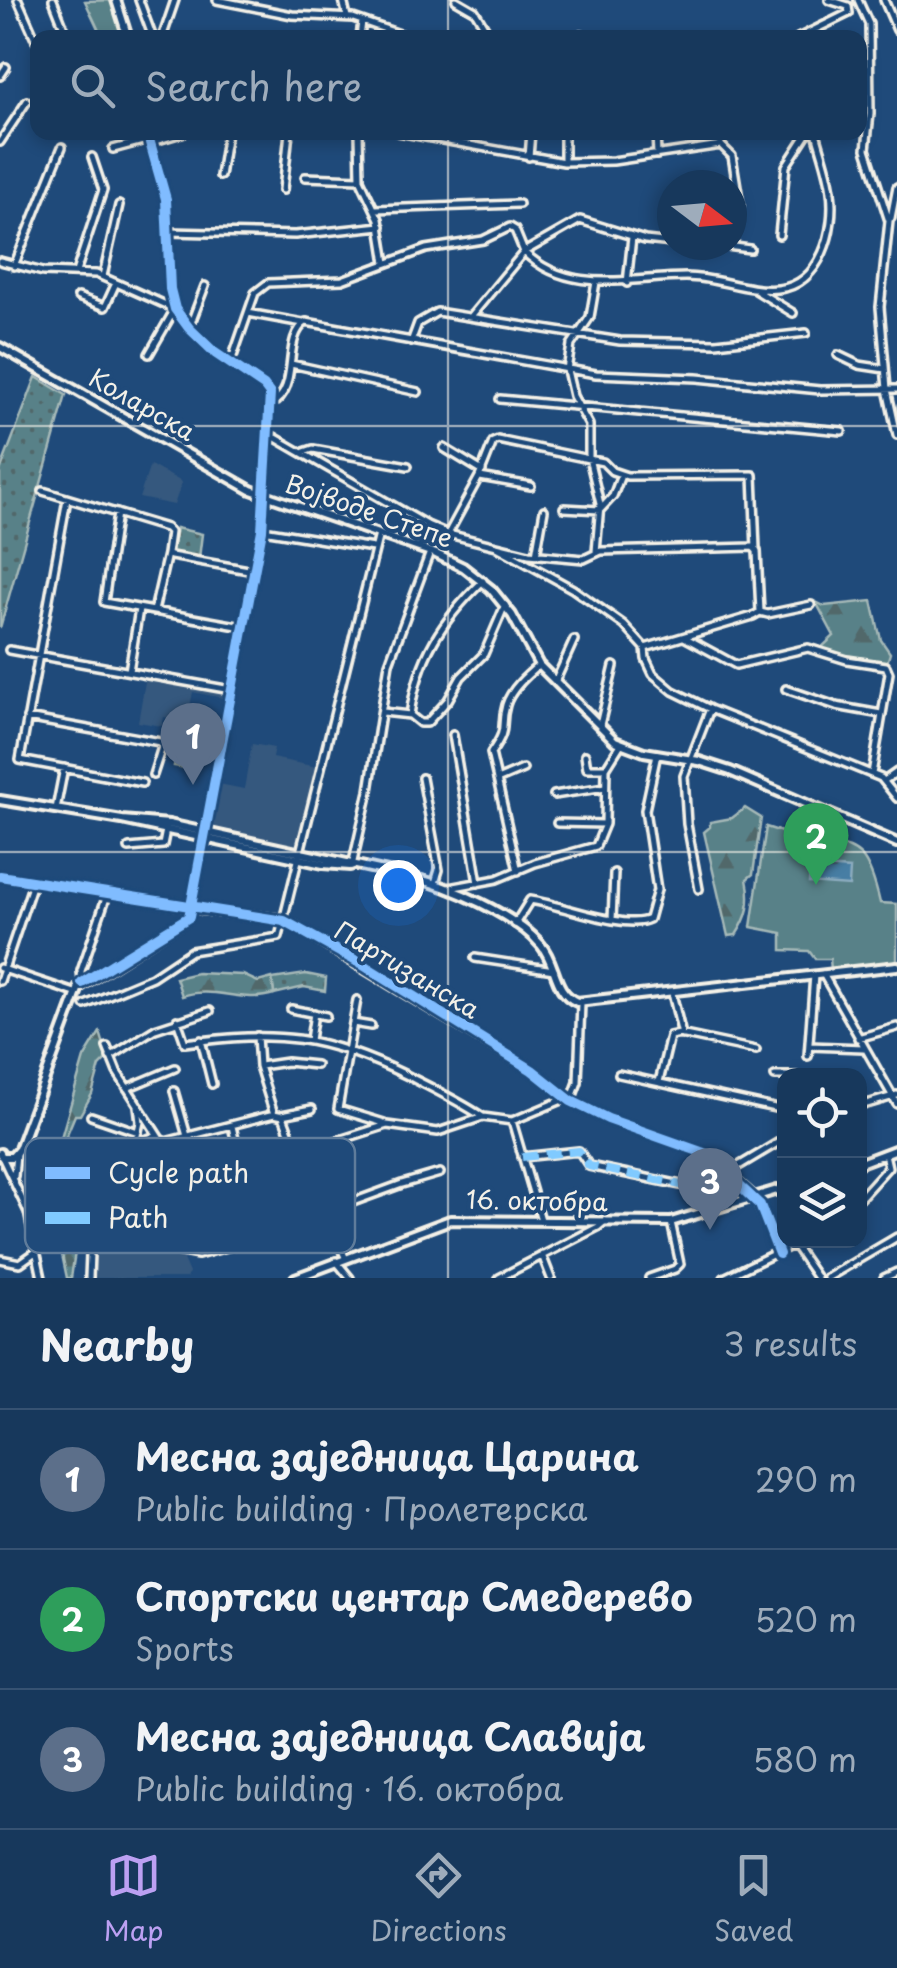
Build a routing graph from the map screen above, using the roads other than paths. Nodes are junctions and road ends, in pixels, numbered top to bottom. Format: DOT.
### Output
graph roads {
  1 [pos="18,0"];
  2 [pos="54,0"];
  3 [pos="116,0"];
  4 [pos="139,0"];
  5 [pos="174,0"];
  6 [pos="217,0"];
  7 [pos="343,0"];
  8 [pos="456,0"];
  9 [pos="829,0"];
  10 [pos="858,0"];
  11 [pos="884,0"];
  12 [pos="347,18"];
  13 [pos="362,21"];
  14 [pos="31,30"];
  15 [pos="65,30"];
  16 [pos="125,30"];
  17 [pos="150,30"];
  18 [pos="165,30"];
  19 [pos="361,30"];
  20 [pos="388,30"];
  21 [pos="486,30"];
  22 [pos="815,30"];
  23 [pos="897,30"];
  24 [pos="867,44"];
  25 [pos="6,68"];
  26 [pos="0,76"];
  27 [pos="867,94"];
  28 [pos="27,101"];
  29 [pos="143,140"];
  30 [pos="151,140"];
  31 [pos="226,140"];
  32 [pos="288,140"];
  33 [pos="358,140"];
  34 [pos="440,140"];
  35 [pos="531,140"];
  36 [pos="564,140"];
  37 [pos="657,140"];
  38 [pos="721,140"];
  39 [pos="803,140"];
  40 [pos="818,140"];
  41 [pos="0,142"];
  42 [pos="721,145"];
  43 [pos="62,147"];
  44 [pos="113,149"];
  45 [pos="658,155"];
  46 [pos="92,157"];
  47 [pos="530,157"];
  48 [pos="564,162"];
  49 [pos="733,170"];
  50 [pos="220,176"];
  51 [pos="305,177"];
  52 [pos="360,179"];
  53 [pos="897,187"];
  54 [pos="282,190"];
  55 [pos="519,204"];
  56 [pos="119,206"];
  57 [pos="375,209"];
  58 [pos="890,221"];
  59 [pos="381,226"];
  60 [pos="168,232"];
  61 [pos="779,235"];
  62 [pos="632,237"];
  63 [pos="657,241"];
  64 [pos="747,249"];
  65 [pos="750,249"];
  66 [pos="524,252"];
  67 [pos="0,261"];
  68 [pos="386,263"];
  69 [pos="14,266"];
  70 [pos="76,272"];
  71 [pos="103,276"];
  72 [pos="596,282"];
  73 [pos="116,283"];
  74 [pos="627,283"];
  75 [pos="206,286"];
  76 [pos="752,288"];
  77 [pos="78,297"];
  78 [pos="175,309"];
  79 [pos="248,312"];
  80 [pos="793,312"];
  81 [pos="472,316"];
  82 [pos="303,323"];
  83 [pos="189,328"];
  84 [pos="806,334"];
  85 [pos="577,335"];
  86 [pos="411,342"];
  87 [pos="0,347"];
  88 [pos="148,354"];
  89 [pos="838,355"];
  90 [pos="230,364"];
  91 [pos="291,364"];
  92 [pos="885,369"];
  93 [pos="567,370"];
  94 [pos="285,389"];
  95 [pos="888,389"];
  96 [pos="897,389"];
  97 [pos="418,392"];
  98 [pos="270,394"];
  99 [pos="500,400"];
  100 [pos="271,404"];
  101 [pos="581,410"];
  102 [pos="842,432"];
  103 [pos="269,434"];
  104 [pos="897,435"];
  105 [pos="444,448"];
  106 [pos="304,452"];
  107 [pos="589,458"];
  108 [pos="408,466"];
  109 [pos="481,474"];
  110 [pos="621,474"];
  111 [pos="531,486"];
  112 [pos="43,491"];
  113 [pos="266,496"];
  114 [pos="67,499"];
  115 [pos="564,508"];
  116 [pos="544,510"];
  117 [pos="600,510"];
  118 [pos="117,513"];
  119 [pos="428,525"];
  120 [pos="262,530"];
  121 [pos="379,534"];
  122 [pos="448,534"];
  123 [pos="496,546"];
  124 [pos="373,548"];
  125 [pos="419,548"];
  126 [pos="756,549"];
  127 [pos="430,552"];
  128 [pos="596,552"];
  129 [pos="168,554"];
  130 [pos="536,555"];
  131 [pos="254,571"];
  132 [pos="483,581"];
  133 [pos="505,605"];
  134 [pos="811,605"];
  135 [pos="140,610"];
  136 [pos="154,611"];
  137 [pos="760,612"];
  138 [pos="244,627"];
  139 [pos="684,637"];
  140 [pos="574,640"];
  141 [pos="645,648"];
  142 [pos="9,650"];
  143 [pos="38,656"];
  144 [pos="539,665"];
  145 [pos="614,666"];
  146 [pos="129,672"];
  147 [pos="554,682"];
  148 [pos="786,688"];
  149 [pos="231,690"];
  150 [pos="710,710"];
  151 [pos="383,712"];
  152 [pos="881,714"];
  153 [pos="410,715"];
  154 [pos="27,718"];
  155 [pos="599,728"];
  156 [pos="453,735"];
  157 [pos="621,744"];
  158 [pos="656,754"];
  159 [pos="585,755"];
  160 [pos="688,759"];
  161 [pos="64,768"];
  162 [pos="606,768"];
  163 [pos="523,770"];
  164 [pos="897,772"];
  165 [pos="872,774"];
  166 [pos="153,775"];
  167 [pos="422,778"];
  168 [pos="497,780"];
  169 [pos="884,781"];
  170 [pos="142,783"];
  171 [pos="606,787"];
  172 [pos="554,795"];
  173 [pos="897,798"];
  174 [pos="0,800"];
  175 [pos="56,810"];
  176 [pos="122,820"];
  177 [pos="557,823"];
  178 [pos="605,824"];
  179 [pos="166,830"];
  180 [pos="204,836"];
  181 [pos="897,843"];
  182 [pos="130,848"];
  183 [pos="300,856"];
  184 [pos="352,866"];
  185 [pos="518,871"];
  186 [pos="614,872"];
  187 [pos="0,876"];
  188 [pos="34,883"];
  189 [pos="478,883"];
  190 [pos="435,884"];
  191 [pos="447,888"];
  192 [pos="699,888"];
  193 [pos="107,895"];
  194 [pos="469,899"];
  195 [pos="192,908"];
  196 [pos="612,920"];
  197 [pos="284,921"];
  198 [pos="515,924"];
  199 [pos="475,958"];
  200 [pos="897,966"];
  201 [pos="2,969"];
  202 [pos="554,970"];
  203 [pos="819,974"];
  204 [pos="0,981"];
  205 [pos="82,983"];
  206 [pos="75,993"];
  207 [pos="672,993"];
  208 [pos="357,1000"];
  209 [pos="581,1003"];
  210 [pos="85,1005"];
  211 [pos="291,1009"];
  212 [pos="210,1011"];
  213 [pos="314,1013"];
  214 [pos="326,1016"];
  215 [pos="177,1020"];
  216 [pos="353,1022"];
  217 [pos="371,1026"];
  218 [pos="897,1028"];
  219 [pos="682,1035"];
  220 [pos="257,1036"];
  221 [pos="858,1038"];
  222 [pos="201,1040"];
  223 [pos="310,1040"];
  224 [pos="810,1046"];
  225 [pos="107,1047"];
  226 [pos="348,1048"];
  227 [pos="864,1048"];
  228 [pos="756,1050"];
  229 [pos="808,1056"];
  230 [pos="110,1057"];
  231 [pos="316,1065"];
  232 [pos="259,1066"];
  233 [pos="175,1068"];
  234 [pos="619,1074"];
  235 [pos="659,1082"];
  236 [pos="212,1084"];
  237 [pos="127,1088"];
  238 [pos="174,1091"];
  239 [pos="896,1099"];
  240 [pos="569,1100"];
  241 [pos="137,1103"];
  242 [pos="867,1105"];
  243 [pos="777,1108"];
  244 [pos="312,1109"];
  245 [pos="278,1114"];
  246 [pos="91,1116"];
  247 [pos="483,1116"];
  248 [pos="512,1121"];
  249 [pos="387,1125"];
  250 [pos="232,1126"];
  251 [pos="138,1132"];
  252 [pos="158,1135"];
  253 [pos="189,1137"];
  254 [pos="137,1138"];
  255 [pos="152,1138"];
  256 [pos="161,1138"];
  257 [pos="184,1138"];
  258 [pos="235,1138"];
  259 [pos="291,1138"];
  260 [pos="347,1138"];
  261 [pos="777,1143"];
  262 [pos="897,1150"];
  263 [pos="16,1154"];
  264 [pos="885,1154"];
  265 [pos="1,1155"];
  266 [pos="522,1157"];
  267 [pos="867,1161"];
  268 [pos="720,1166"];
  269 [pos="440,1173"];
  270 [pos="727,1173"];
  271 [pos="13,1178"];
  272 [pos="777,1190"];
  273 [pos="867,1191"];
  274 [pos="754,1198"];
  275 [pos="355,1200"];
  276 [pos="25,1206"];
  277 [pos="541,1220"];
  278 [pos="605,1221"];
  279 [pos="671,1222"];
  280 [pos="897,1237"];
  281 [pos="791,1248"];
  282 [pos="796,1248"];
  283 [pos="35,1253"];
  284 [pos="37,1253"];
  285 [pos="90,1253"];
  286 [pos="342,1253"];
  287 [pos="779,1254"];
  288 [pos="542,1255"];
  289 [pos="344,1257"];
  290 [pos="0,1259"];
  291 [pos="336,1261"];
  292 [pos="897,1272"];
  293 [pos="42,1278"];
  294 [pos="89,1278"];
  295 [pos="295,1278"];
  296 [pos="350,1278"];
  297 [pos="499,1278"];
  298 [pos="552,1278"];
  299 [pos="649,1278"];
  300 [pos="724,1278"];
  301 [pos="817,1278"];
  302 [pos="828,1278"];
  303 [pos="884,1278"];
  1 -- 14 [label="street"];
  2 -- 15 [label="street"];
  3 -- 16 [label="street"];
  4 -- 17 [label="street"];
  5 -- 18 [label="street"];
  6 -- 12 [label="street"];
  7 -- 12 [label="street"];
  8 -- 21 [label="street"];
  9 -- 22 [label="street"];
  10 -- 24 [label="street"];
  11 -- 23 [label="street"];
  12 -- 13 [label="street"];
  13 -- 19 [label="street"];
  13 -- 20 [label="street"];
  25 -- 26 [label="street"];
  27 -- 58 [label="street"];
  28 -- 41 [label="street"];
  29 -- 44 [label="street"];
  30 -- 60 [label="street"];
  31 -- 50 [label="street"];
  32 -- 54 [label="street"];
  33 -- 52 [label="street"];
  34 -- 47 [label="street"];
  35 -- 47 [label="street"];
  36 -- 48 [label="street"];
  37 -- 45 [label="street"];
  38 -- 42 [label="street"];
  39 -- 61 [label="street"];
  40 -- 76 [label="street"];
  42 -- 45 [label="street"];
  42 -- 49 [label="street"];
  43 -- 69 [label="street"];
  45 -- 48 [label="street"];
  46 -- 70 [label="street"];
  47 -- 48 [label="street"];
  51 -- 52 [label="street"];
  52 -- 57 [label="street"];
  53 -- 58 [label="street"];
  55 -- 57 [label="street"];
  56 -- 71 [label="street"];
  57 -- 59 [label="street"];
  58 -- 92 [label="street"];
  59 -- 60 [label="street"];
  59 -- 68 [label="street"];
  60 -- 78 [label="street"];
  62 -- 63 [label="street"];
  62 -- 66 [label="street"];
  62 -- 74 [label="street"];
  64 -- 65 [label="street"];
  66 -- 68 [label="street"];
  66 -- 72 [label="street"];
  66 -- 81 [label="street"];
  67 -- 69 [label="street"];
  68 -- 79 [label="street"];
  69 -- 70 [label="street"];
  70 -- 71 [label="street"];
  71 -- 73 [label="street"];
  72 -- 74 [label="street"];
  72 -- 85 [label="street"];
  73 -- 77 [label="street"];
  73 -- 78 [label="street"];
  74 -- 76 [label="street"];
  75 -- 83 [label="street"];
  76 -- 80 [label="street"];
  78 -- 83 [label="street"];
  78 -- 88 [label="street"];
  79 -- 82 [label="street"];
  79 -- 90 [label="street"];
  81 -- 85 [label="street"];
  81 -- 86 [label="street"];
  82 -- 86 [label="street"];
  82 -- 91 [label="street"];
  83 -- 90 [label="street"];
  84 -- 85 [label="street"];
  85 -- 93 [label="street"];
  86 -- 93 [label="street"];
  87 -- 113 [label="street, Коларска"];
  89 -- 92 [label="street"];
  90 -- 98 [label="street"];
  91 -- 94 [label="street"];
  91 -- 97 [label="street"];
  92 -- 95 [label="street"];
  93 -- 95 [label="street"];
  93 -- 101 [label="street"];
  94 -- 98 [label="street"];
  94 -- 100 [label="street"];
  95 -- 96 [label="street"];
  95 -- 104 [label="street"];
  98 -- 100 [label="street"];
  99 -- 101 [label="street"];
  100 -- 103 [label="street"];
  101 -- 102 [label="street"];
  101 -- 107 [label="street"];
  103 -- 106 [label="street"];
  103 -- 113 [label="street"];
  105 -- 109 [label="street"];
  106 -- 108 [label="street"];
  106 -- 119 [label="street"];
  107 -- 109 [label="street"];
  107 -- 110 [label="street"];
  107 -- 117 [label="street"];
  109 -- 111 [label="street"];
  109 -- 122 [label="street"];
  110 -- 117 [label="street"];
  110 -- 126 [label="street"];
  112 -- 114 [label="street"];
  113 -- 120 [label="street"];
  113 -- 121 [label="street, Војводе Степе"];
  114 -- 118 [label="street"];
  114 -- 143 [label="street"];
  115 -- 117 [label="street"];
  116 -- 130 [label="street"];
  117 -- 128 [label="street"];
  118 -- 129 [label="street"];
  118 -- 135 [label="street"];
  119 -- 122 [label="street"];
  119 -- 125 [label="street"];
  120 -- 124 [label="street, Војводе Степе"];
  120 -- 131 [label="street"];
  121 -- 124 [label="street"];
  121 -- 125 [label="street, Војводе Степе"];
  122 -- 123 [label="street"];
  123 -- 130 [label="street"];
  123 -- 141 [label="street"];
  124 -- 183 [label="street"];
  125 -- 127 [label="street, Војводе Степе"];
  126 -- 128 [label="street"];
  126 -- 137 [label="street"];
  127 -- 132 [label="street, Војводе Степе"];
  127 -- 151 [label="street"];
  128 -- 130 [label="street"];
  129 -- 131 [label="street"];
  129 -- 136 [label="street"];
  131 -- 138 [label="street"];
  132 -- 133 [label="street, Војводе Степе"];
  132 -- 153 [label="street"];
  133 -- 144 [label="street, Војводе Степе"];
  133 -- 153 [label="street"];
  134 -- 137 [label="street"];
  135 -- 136 [label="street"];
  135 -- 146 [label="street"];
  136 -- 138 [label="street"];
  137 -- 139 [label="street"];
  138 -- 149 [label="street"];
  139 -- 141 [label="street"];
  139 -- 152 [label="street"];
  140 -- 147 [label="street"];
  141 -- 150 [label="street"];
  142 -- 143 [label="street"];
  143 -- 146 [label="street"];
  143 -- 154 [label="street"];
  144 -- 147 [label="street, Војводе Степе"];
  144 -- 168 [label="street"];
  145 -- 155 [label="street"];
  146 -- 149 [label="street"];
  147 -- 155 [label="street, Војводе Степе"];
  148 -- 152 [label="street"];
  149 -- 180 [label="street"];
  150 -- 160 [label="street"];
  150 -- 165 [label="street"];
  151 -- 153 [label="street"];
  151 -- 184 [label="street"];
  152 -- 165 [label="street"];
  154 -- 161 [label="street"];
  154 -- 166 [label="street"];
  155 -- 157 [label="street, Војводе Степе"];
  156 -- 189 [label="street"];
  157 -- 158 [label="street, Војводе Степе"];
  157 -- 162 [label="street"];
  158 -- 160 [label="street, Војводе Степе"];
  158 -- 196 [label="street"];
  159 -- 162 [label="street"];
  160 -- 181 [label="street, Војводе Степе"];
  160 -- 192 [label="street"];
  161 -- 170 [label="street"];
  161 -- 175 [label="street"];
  162 -- 171 [label="street"];
  163 -- 168 [label="street"];
  164 -- 169 [label="street"];
  165 -- 169 [label="street"];
  167 -- 190 [label="street"];
  168 -- 185 [label="street"];
  169 -- 173 [label="street"];
  171 -- 172 [label="street"];
  171 -- 178 [label="street"];
  174 -- 175 [label="street"];
  175 -- 176 [label="street"];
  176 -- 179 [label="street"];
  176 -- 180 [label="street"];
  177 -- 178 [label="street"];
  178 -- 185 [label="street"];
  179 -- 180 [label="street"];
  179 -- 182 [label="street"];
  180 -- 183 [label="street"];
  180 -- 195 [label="street"];
  183 -- 184 [label="street"];
  183 -- 197 [label="street"];
  184 -- 190 [label="street"];
  185 -- 189 [label="street"];
  186 -- 196 [label="street"];
  187 -- 188 [label="street, Партизанска"];
  188 -- 193 [label="street, Партизанска"];
  188 -- 201 [label="street"];
  189 -- 191 [label="street"];
  189 -- 194 [label="street"];
  190 -- 191 [label="street"];
  191 -- 194 [label="street"];
  193 -- 195 [label="street, Партизанска"];
  193 -- 205 [label="street"];
  194 -- 198 [label="street"];
  195 -- 197 [label="street, Партизанска"];
  195 -- 205 [label="street"];
  196 -- 198 [label="street"];
  197 -- 210 [label="street"];
  197 -- 240 [label="street, Партизанска"];
  198 -- 202 [label="street"];
  199 -- 202 [label="street"];
  200 -- 203 [label="street"];
  201 -- 204 [label="street"];
  201 -- 206 [label="street"];
  202 -- 209 [label="street"];
  203 -- 207 [label="street"];
  203 -- 221 [label="street"];
  203 -- 224 [label="street"];
  205 -- 206 [label="street"];
  206 -- 263 [label="street"];
  207 -- 209 [label="street"];
  207 -- 219 [label="street"];
  208 -- 216 [label="street"];
  209 -- 240 [label="street"];
  211 -- 213 [label="street"];
  212 -- 215 [label="street"];
  213 -- 214 [label="street"];
  213 -- 223 [label="street"];
  215 -- 222 [label="street"];
  215 -- 230 [label="street"];
  216 -- 217 [label="street"];
  216 -- 226 [label="street"];
  218 -- 221 [label="street"];
  219 -- 228 [label="street"];
  219 -- 235 [label="street"];
  220 -- 222 [label="street"];
  220 -- 223 [label="street"];
  220 -- 232 [label="street"];
  221 -- 227 [label="street"];
  222 -- 236 [label="street"];
  223 -- 226 [label="street"];
  224 -- 227 [label="street"];
  224 -- 229 [label="street"];
  225 -- 230 [label="street"];
  226 -- 247 [label="street"];
  226 -- 249 [label="street"];
  227 -- 239 [label="street"];
  230 -- 237 [label="street"];
  231 -- 232 [label="street"];
  232 -- 245 [label="street"];
  233 -- 237 [label="street"];
  234 -- 235 [label="street"];
  235 -- 243 [label="street"];
  237 -- 241 [label="street"];
  238 -- 253 [label="street"];
  239 -- 242 [label="street"];
  240 -- 248 [label="street"];
  240 -- 268 [label="street, Партизанска"];
  241 -- 251 [label="street"];
  241 -- 252 [label="street"];
  244 -- 245 [label="street"];
  245 -- 250 [label="street"];
  245 -- 259 [label="street"];
  246 -- 251 [label="street"];
  247 -- 248 [label="street"];
  247 -- 249 [label="street"];
  248 -- 266 [label="street"];
  249 -- 260 [label="street"];
  250 -- 253 [label="street"];
  250 -- 258 [label="street"];
  251 -- 254 [label="street"];
  252 -- 255 [label="street"];
  252 -- 256 [label="street"];
  253 -- 257 [label="street"];
  261 -- 270 [label="street"];
  262 -- 264 [label="street"];
  263 -- 265 [label="street"];
  263 -- 271 [label="street"];
  264 -- 267 [label="street"];
  264 -- 273 [label="street"];
  265 -- 271 [label="street"];
  266 -- 268 [label="street"];
  266 -- 277 [label="street"];
  268 -- 270 [label="street, Партизанска"];
  269 -- 275 [label="street"];
  270 -- 274 [label="street, Партизанска"];
  271 -- 276 [label="street"];
  272 -- 274 [label="street, 16. октобра"];
  274 -- 279 [label="street, 16. октобра"];
  274 -- 287 [label="street"];
  277 -- 278 [label="street, 16. октобра"];
  277 -- 289 [label="street, 16. октобра"];
  278 -- 279 [label="street, 16. октобра"];
  278 -- 288 [label="street"];
  279 -- 299 [label="street"];
  280 -- 302 [label="street"];
  281 -- 287 [label="street"];
  282 -- 301 [label="street"];
  283 -- 290 [label="street"];
  284 -- 293 [label="street"];
  285 -- 294 [label="street"];
  286 -- 289 [label="street"];
  287 -- 300 [label="street"];
  288 -- 297 [label="street"];
  288 -- 298 [label="street"];
  289 -- 291 [label="street, 16. октобра"];
  291 -- 295 [label="street, 16. октобра"];
  291 -- 296 [label="street"];
  292 -- 303 [label="street"];
}
